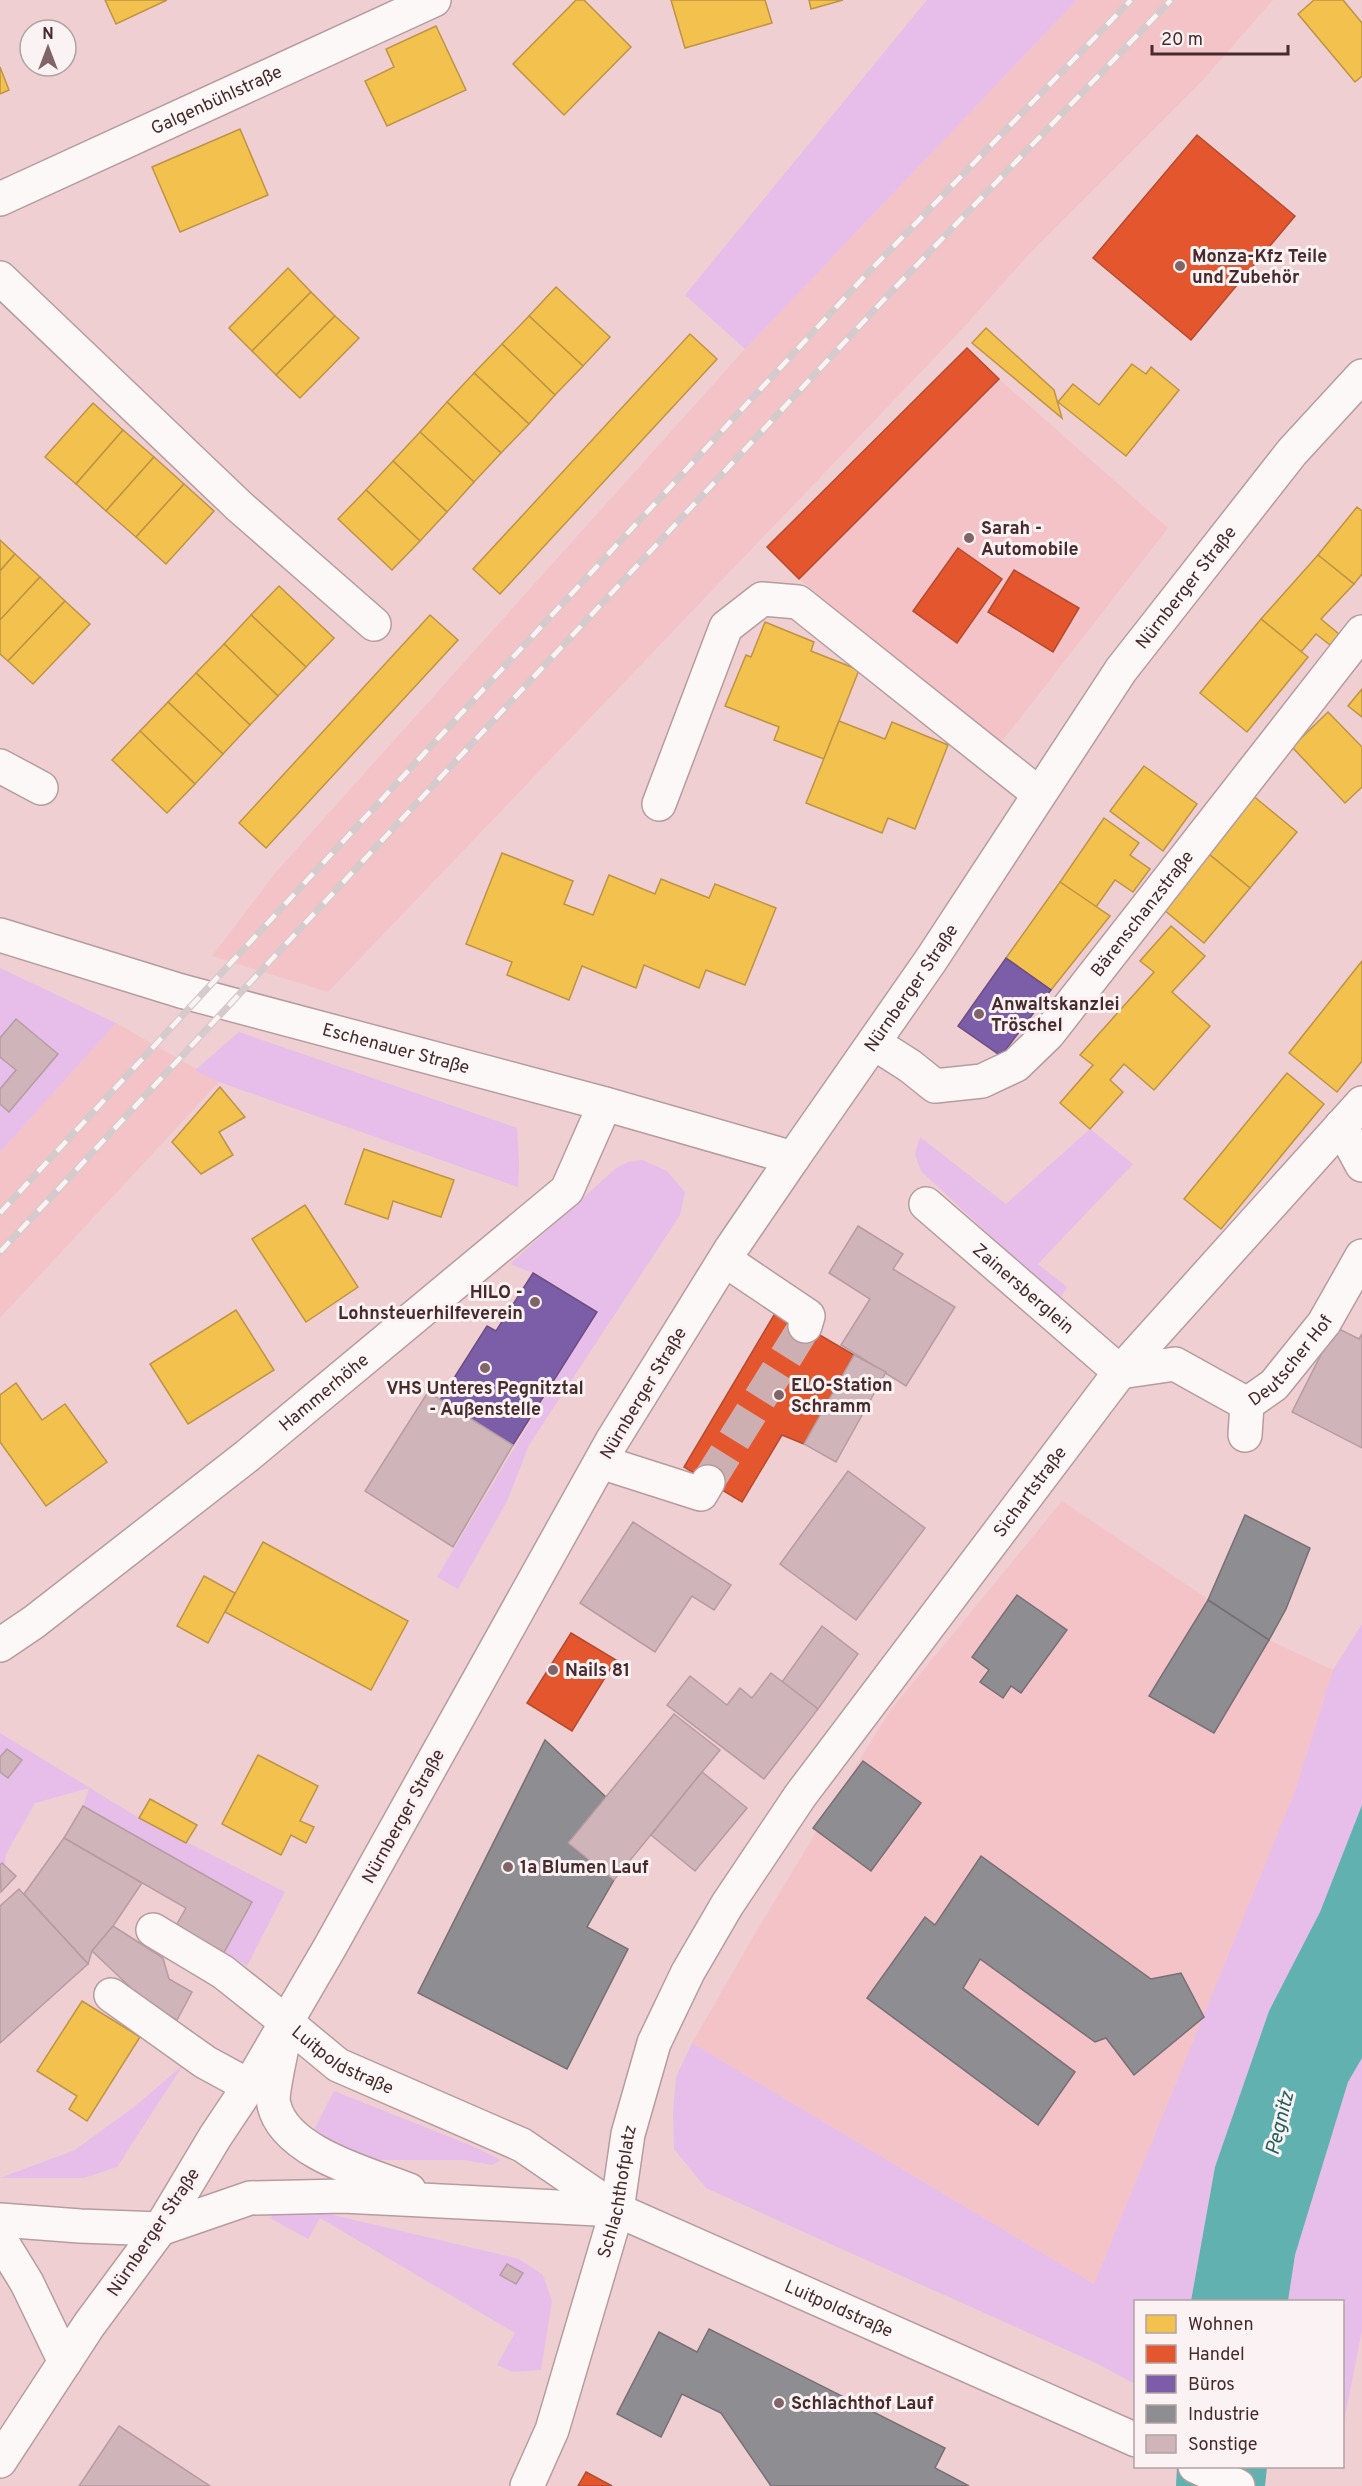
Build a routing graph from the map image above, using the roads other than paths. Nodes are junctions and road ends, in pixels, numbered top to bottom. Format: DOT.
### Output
graph roads {
  1 [pos="434,0"];
  2 [pos="0,199"];
  3 [pos="0,278"];
  4 [pos="1362,376"];
  5 [pos="374,624"];
  6 [pos="1362,632"];
  7 [pos="0,766"];
  8 [pos="41,789"];
  9 [pos="1039,794"];
  10 [pos="659,804"];
  11 [pos="0,935"];
  12 [pos="874,1043"];
  13 [pos="605,1104"];
  14 [pos="1351,1114"];
  15 [pos="793,1158"];
  16 [pos="1362,1165"];
  17 [pos="926,1204"];
  18 [pos="1362,1256"];
  19 [pos="725,1260"];
  20 [pos="805,1326"];
  21 [pos="1120,1372"];
  22 [pos="601,1462"];
  23 [pos="708,1482"];
  24 [pos="0,1645"];
  25 [pos="727,1905"];
  26 [pos="153,1930"];
  27 [pos="111,1995"];
  28 [pos="286,2022"];
  29 [pos="249,2086"];
  30 [pos="437,2201"];
  31 [pos="617,2210"];
  32 [pos="0,2220"];
  33 [pos="159,2229"];
  34 [pos="0,2239"];
  35 [pos="65,2362"];
  36 [pos="1134,2439"];
  37 [pos="0,2461"];
  38 [pos="1199,2468"];
  39 [pos="527,2486"];
  40 [pos="1238,2486"];
  1 -- 2 [label="street, Galgenbühlstraße"];
  3 -- 5 [label="street"];
  4 -- 9 [label="street, Nürnberger Straße"];
  6 -- 12 [label="street, Bärenschanzstraße"];
  7 -- 8 [label="street"];
  9 -- 10 [label="street"];
  9 -- 12 [label="street, Nürnberger Straße"];
  11 -- 13 [label="street, Eschenauer Straße"];
  12 -- 15 [label="street, Nürnberger Straße"];
  13 -- 15 [label="street, Eschenauer Straße"];
  13 -- 24 [label="street, Hammerhöhe"];
  14 -- 16 [label="street"];
  14 -- 21 [label="street, Sichartstraße"];
  15 -- 19 [label="street, Nürnberger Straße"];
  17 -- 21 [label="street, Zainersberglein"];
  18 -- 21 [label="street, Deutscher Hof"];
  19 -- 20 [label="street"];
  19 -- 22 [label="street, Nürnberger Straße"];
  21 -- 25 [label="street, Sichartstraße"];
  22 -- 23 [label="street"];
  22 -- 28 [label="street, Nürnberger Straße"];
  25 -- 31 [label="street, Schlachthofplatz"];
  26 -- 28 [label="street"];
  27 -- 29 [label="street"];
  28 -- 29 [label="street, Nürnberger Straße"];
  28 -- 30 [label="street, Luitpoldstraße"];
  28 -- 31 [label="street, Luitpoldstraße"];
  29 -- 33 [label="street, Nürnberger Straße"];
  30 -- 31 [label="street, Luitpoldstraße"];
  30 -- 33 [label="street, Luitpoldstraße"];
  31 -- 36 [label="street, Luitpoldstraße"];
  31 -- 39 [label="street, Schlachthofplatz"];
  32 -- 33 [label="street"];
  33 -- 35 [label="street, Nürnberger Straße"];
  34 -- 35 [label="street"];
  35 -- 37 [label="street, Nürnberger Straße"];
  38 -- 40 [label="street"];
}
